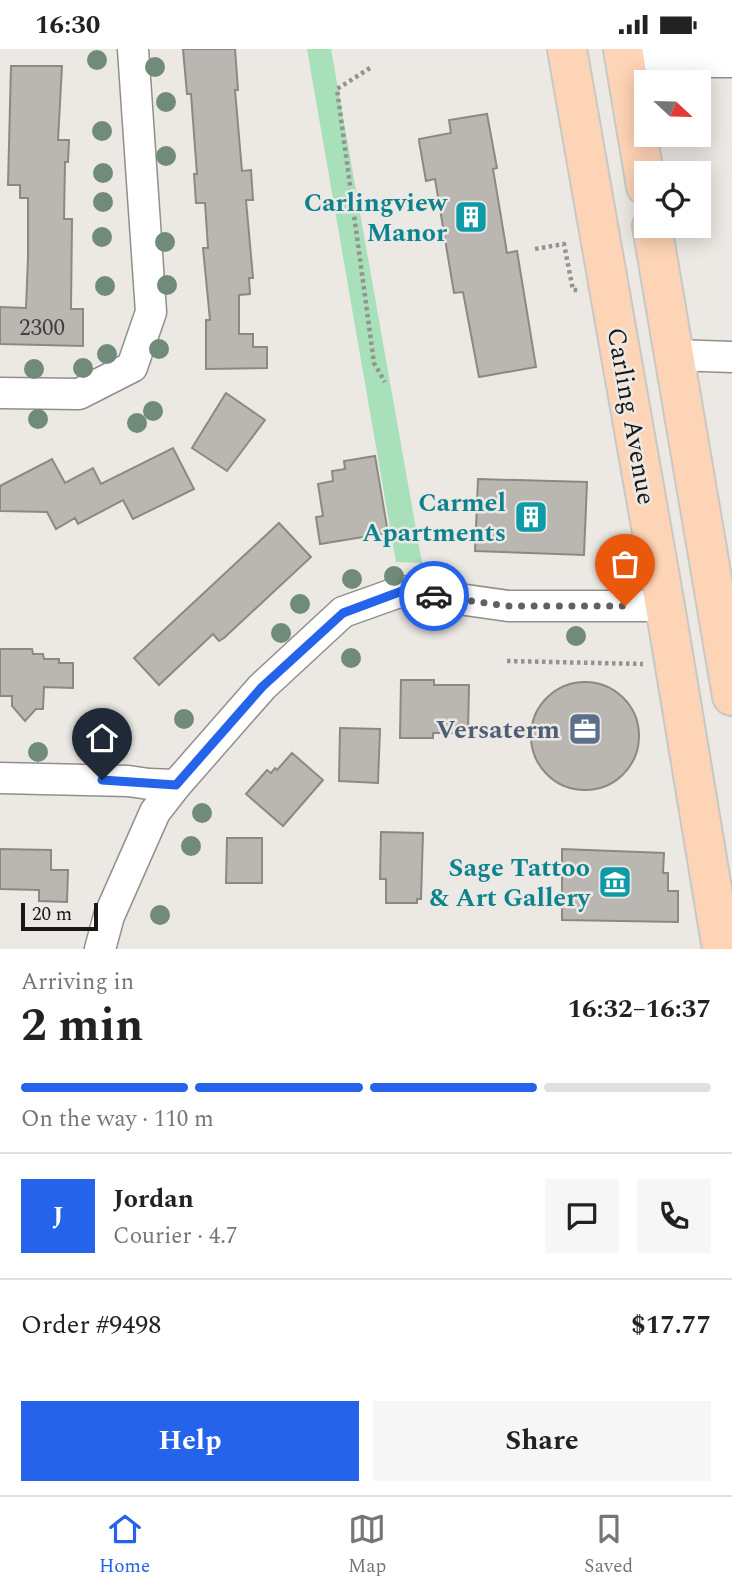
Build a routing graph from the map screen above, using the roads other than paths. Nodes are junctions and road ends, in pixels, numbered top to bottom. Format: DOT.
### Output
graph roads {
  1 [pos="133,49"];
  2 [pos="567,49"];
  3 [pos="624,56"];
  4 [pos="732,62"];
  5 [pos="642,161"];
  6 [pos="654,238"];
  7 [pos="674,355"];
  8 [pos="732,357"];
  9 [pos="0,393"];
  10 [pos="665,606"];
  11 [pos="732,696"];
  12 [pos="0,778"];
  13 [pos="176,785"];
  14 [pos="100,949"];
  15 [pos="722,949"];
  1 -- 9 [label="street"];
  2 -- 10 [label="main road, Carling Avenue"];
  3 -- 4 [label="street"];
  3 -- 5 [label="main road"];
  6 -- 7 [label="main road, Carling Avenue"];
  7 -- 8 [label="street"];
  7 -- 11 [label="main road, Carling Avenue"];
  10 -- 13 [label="street"];
  10 -- 15 [label="main road, Carling Avenue"];
  12 -- 13 [label="street"];
  13 -- 14 [label="street"];
}
